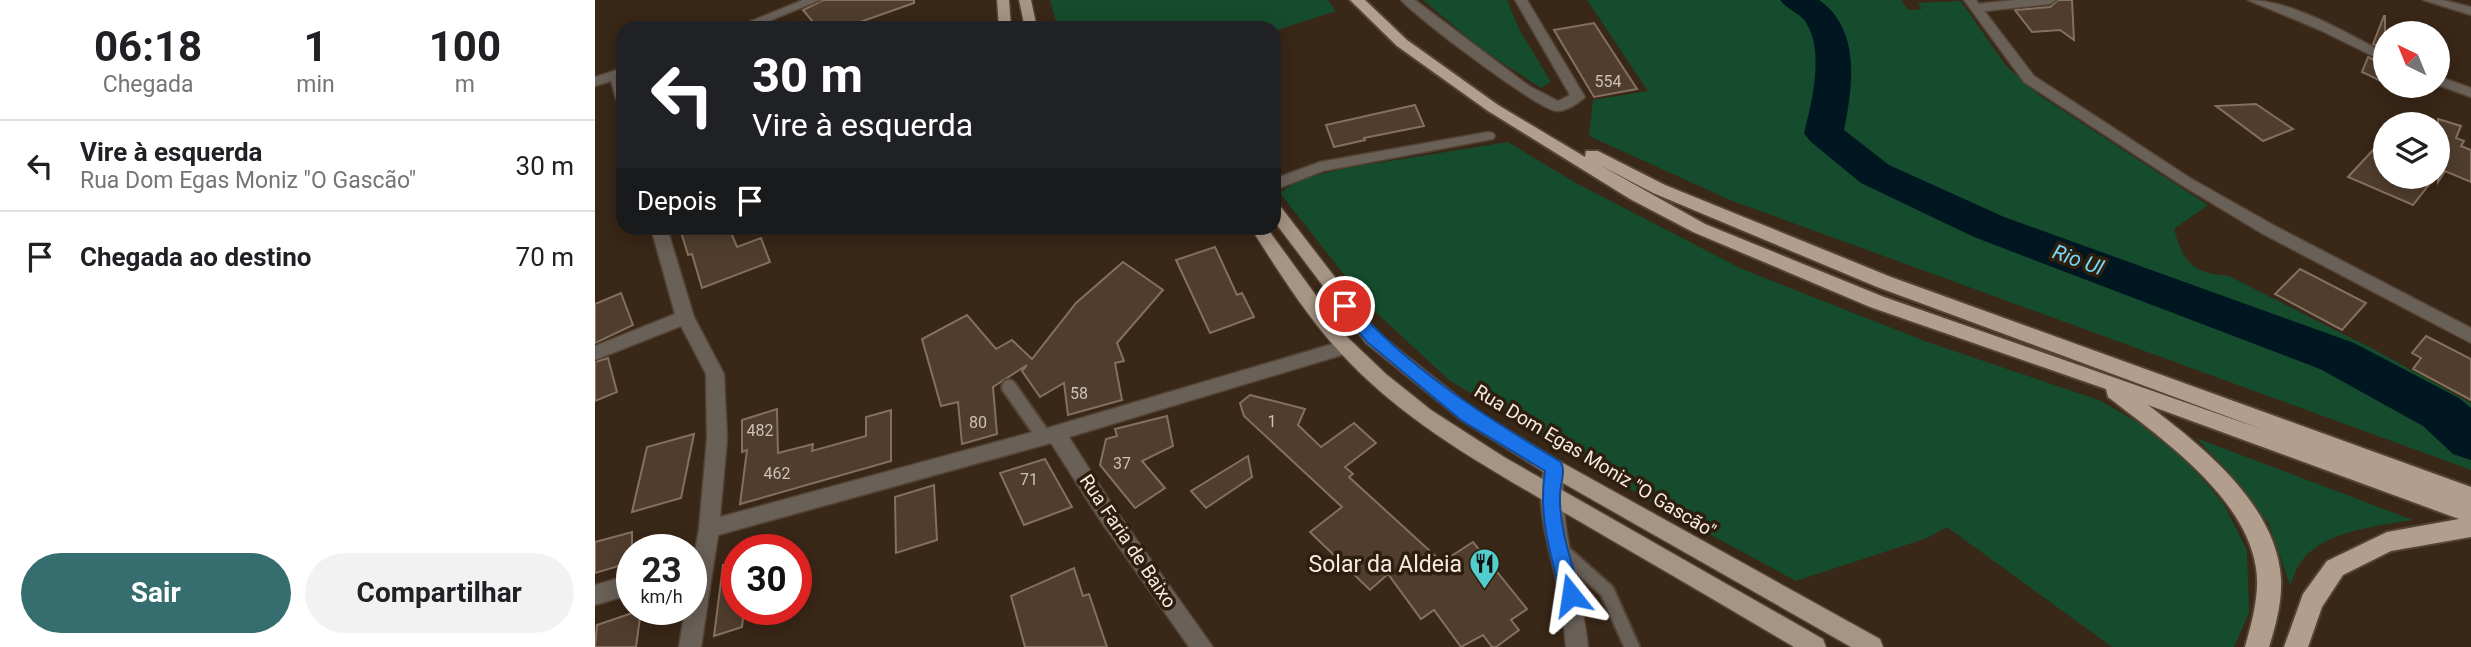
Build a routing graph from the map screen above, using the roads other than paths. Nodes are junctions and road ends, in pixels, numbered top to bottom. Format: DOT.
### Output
graph roads {
  1 [pos="814,0"];
  2 [pos="1003,0"];
  3 [pos="1025,0"];
  4 [pos="1357,0"];
  5 [pos="1374,0"];
  6 [pos="1407,0"];
  7 [pos="1521,0"];
  8 [pos="2050,0"];
  9 [pos="2254,0"];
  10 [pos="2429,0"];
  11 [pos="1973,4"];
  12 [pos="2471,11"];
  13 [pos="758,21"];
  14 [pos="1004,21"];
  15 [pos="1030,21"];
  16 [pos="2373,52"];
  17 [pos="616,74"];
  18 [pos="595,82"];
  19 [pos="2450,85"];
  20 [pos="2471,93"];
  21 [pos="1488,136"];
  22 [pos="1281,182"];
  23 [pos="1281,219"];
  24 [pos="661,235"];
  25 [pos="1264,235"];
  26 [pos="685,317"];
  27 [pos="2471,336"];
  28 [pos="1346,347"];
  29 [pos="595,352"];
  30 [pos="2100,379"];
  31 [pos="1009,387"];
  32 [pos="1049,435"];
  33 [pos="1554,468"];
  34 [pos="1551,494"];
  35 [pos="2471,497"];
  36 [pos="2471,514"];
  37 [pos="2471,527"];
  38 [pos="709,529"];
  39 [pos="707,535"];
  40 [pos="1559,549"];
  41 [pos="616,589"];
  42 [pos="595,595"];
  43 [pos="692,625"];
  44 [pos="690,647"];
  45 [pos="1202,647"];
  46 [pos="1577,647"];
  47 [pos="1632,647"];
  48 [pos="1815,647"];
  49 [pos="1872,647"];
  50 [pos="2257,647"];
  51 [pos="2296,647"];
  1 -- 13 [label="street"];
  2 -- 14 [label="main road"];
  3 -- 15 [label="main road"];
  4 -- 30 [label="highway"];
  5 -- 35 [label="highway"];
  6 -- 7 [label="street"];
  8 -- 11 [label="street"];
  9 -- 16 [label="street"];
  10 -- 12 [label="street"];
  11 -- 27 [label="street"];
  17 -- 18 [label="street"];
  19 -- 20 [label="street"];
  21 -- 22 [label="street"];
  23 -- 33 [label="main road, Rua Dom Egas Moniz \"O Gascão\""];
  24 -- 26 [label="street"];
  25 -- 28 [label="main road"];
  26 -- 29 [label="street"];
  26 -- 38 [label="street"];
  28 -- 32 [label="street"];
  28 -- 34 [label="main road"];
  30 -- 36 [label="highway"];
  30 -- 50 [label="highway"];
  31 -- 32 [label="lane"];
  32 -- 38 [label="street"];
  32 -- 45 [label="street, Rua Faria de Baixo"];
  33 -- 34 [label="street"];
  33 -- 49 [label="main road, Rua Dom Egas Moniz \"O Gascão\""];
  34 -- 40 [label="street"];
  34 -- 48 [label="main road"];
  37 -- 51 [label="highway"];
  38 -- 39 [label="street"];
  40 -- 46 [label="street"];
  40 -- 47 [label="lane"];
  41 -- 42 [label="street"];
  43 -- 44 [label="street"];
}
